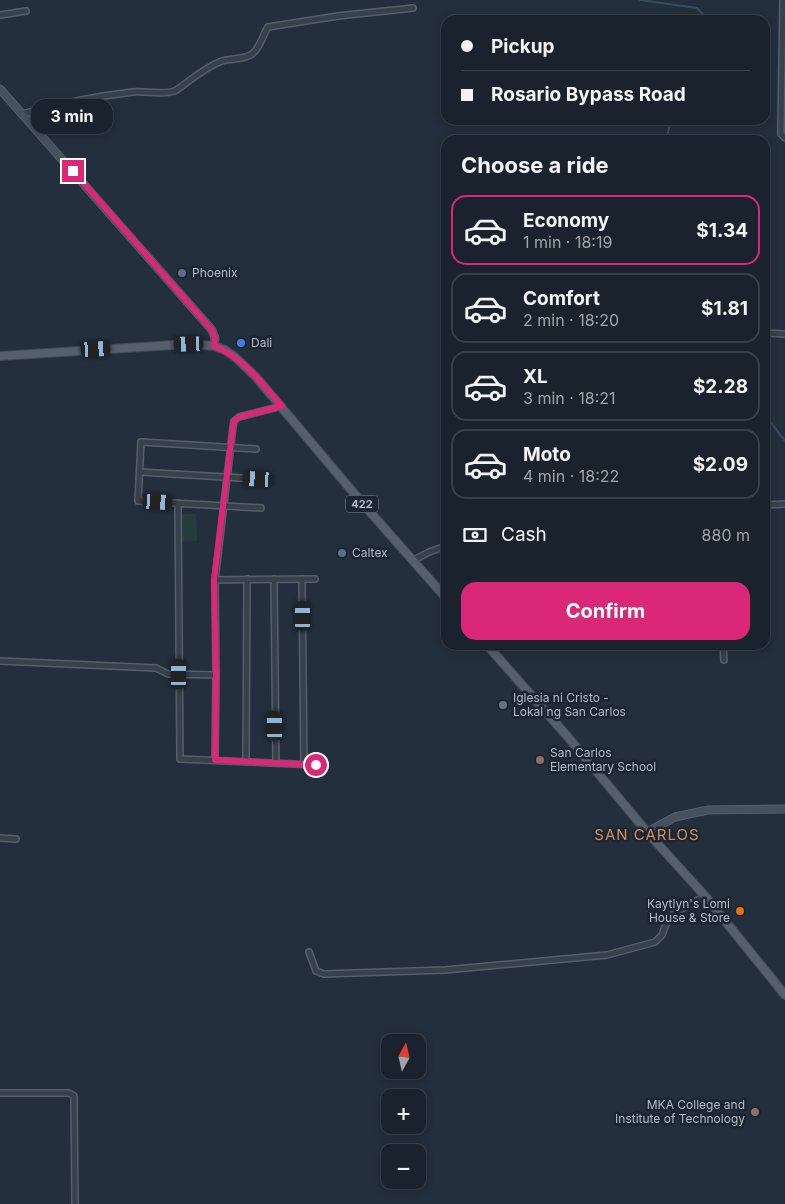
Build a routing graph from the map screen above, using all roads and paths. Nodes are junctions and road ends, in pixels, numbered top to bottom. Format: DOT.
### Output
graph roads {
  1 [pos="783,0"];
  2 [pos="413,8"];
  3 [pos="26,11"];
  4 [pos="0,15"];
  5 [pos="0,89"];
  6 [pos="22,114"];
  7 [pos="785,138"];
  8 [pos="770,333"];
  9 [pos="785,334"];
  10 [pos="214,346"];
  11 [pos="0,356"];
  12 [pos="282,406"];
  13 [pos="230,447"];
  14 [pos="256,448"];
  15 [pos="140,472"];
  16 [pos="227,477"];
  17 [pos="258,479"];
  18 [pos="178,503"];
  19 [pos="785,504"];
  20 [pos="770,505"];
  21 [pos="223,506"];
  22 [pos="262,508"];
  23 [pos="441,548"];
  24 [pos="414,560"];
  25 [pos="246,579"];
  26 [pos="274,579"];
  27 [pos="302,579"];
  28 [pos="315,579"];
  29 [pos="214,580"];
  30 [pos="441,592"];
  31 [pos="491,650"];
  32 [pos="723,650"];
  33 [pos="724,660"];
  34 [pos="0,661"];
  35 [pos="179,674"];
  36 [pos="216,675"];
  37 [pos="215,760"];
  38 [pos="246,762"];
  39 [pos="276,763"];
  40 [pos="304,764"];
  41 [pos="316,765"];
  42 [pos="785,809"];
  43 [pos="647,832"];
  44 [pos="0,838"];
  45 [pos="16,838"];
  46 [pos="705,896"];
  47 [pos="309,952"];
  48 [pos="785,995"];
  49 [pos="0,1093"];
  50 [pos="74,1204"];
  1 -- 7 [label="street"];
  2 -- 6 [label="street"];
  3 -- 4 [label="street"];
  5 -- 6 [label="main road"];
  6 -- 10 [label="main road"];
  8 -- 9 [label="street"];
  10 -- 11 [label="main road, 422"];
  10 -- 12 [label="main road, 422"];
  12 -- 13 [label="street"];
  12 -- 24 [label="main road, 422"];
  13 -- 14 [label="street"];
  13 -- 15 [label="street"];
  13 -- 16 [label="street"];
  15 -- 16 [label="street"];
  15 -- 18 [label="street"];
  16 -- 17 [label="street"];
  16 -- 21 [label="street"];
  18 -- 21 [label="street"];
  18 -- 35 [label="street"];
  19 -- 20 [label="street"];
  21 -- 22 [label="street"];
  21 -- 29 [label="street"];
  23 -- 24 [label="street"];
  24 -- 30 [label="main road, 422"];
  25 -- 26 [label="street"];
  25 -- 29 [label="street"];
  25 -- 38 [label="street"];
  26 -- 27 [label="street"];
  26 -- 39 [label="street"];
  27 -- 28 [label="street"];
  27 -- 40 [label="street"];
  29 -- 36 [label="street"];
  31 -- 43 [label="main road"];
  32 -- 33 [label="street"];
  34 -- 35 [label="street"];
  35 -- 36 [label="street"];
  35 -- 37 [label="street"];
  36 -- 37 [label="street"];
  37 -- 38 [label="street"];
  38 -- 39 [label="street"];
  39 -- 40 [label="street"];
  40 -- 41 [label="street"];
  42 -- 43 [label="main road"];
  43 -- 46 [label="main road"];
  44 -- 45 [label="street"];
  46 -- 47 [label="street"];
  46 -- 48 [label="main road"];
  49 -- 50 [label="street"];
}
